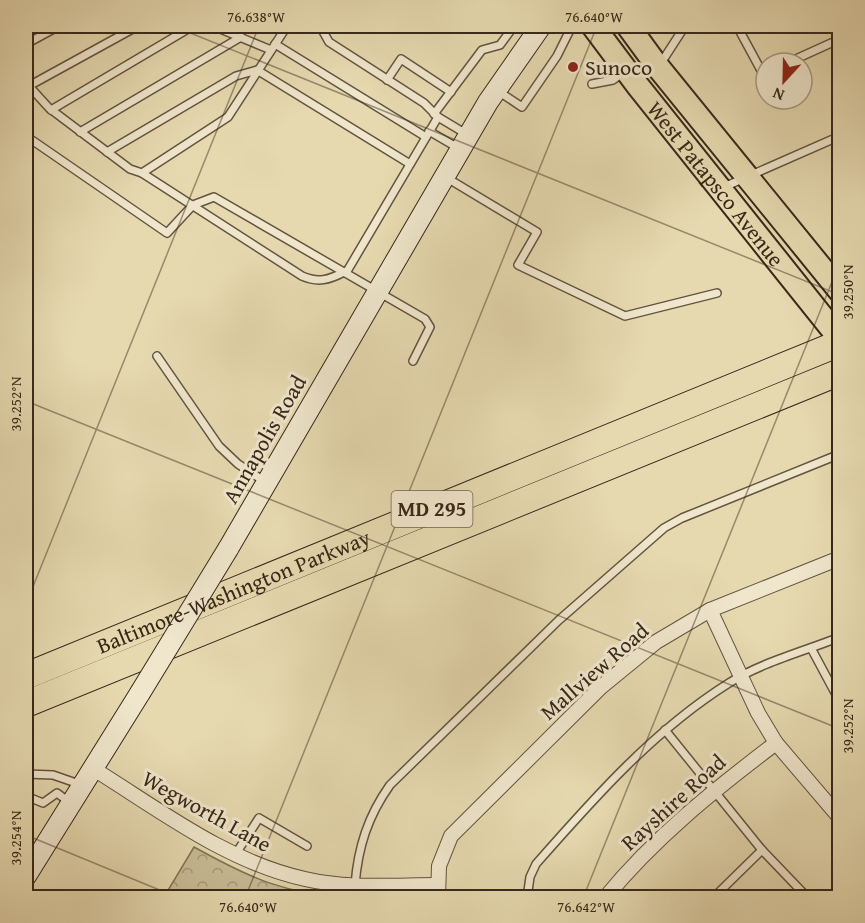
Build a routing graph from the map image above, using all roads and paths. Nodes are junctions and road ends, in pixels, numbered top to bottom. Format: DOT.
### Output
graph roads {
  1 [pos="59,26"];
  2 [pos="138,26"];
  3 [pos="193,26"];
  4 [pos="213,26"];
  5 [pos="287,26"];
  6 [pos="320,26"];
  7 [pos="514,26"];
  8 [pos="541,26"];
  9 [pos="576,26"];
  10 [pos="593,26"];
  11 [pos="684,26"];
  12 [pos="737,26"];
  13 [pos="224,27"];
  14 [pos="634,30"];
  15 [pos="241,37"];
  16 [pos="840,39"];
  17 [pos="26,44"];
  18 [pos="273,47"];
  19 [pos="814,51"];
  20 [pos="754,57"];
  21 [pos="658,67"];
  22 [pos="257,70"];
  23 [pos="626,70"];
  24 [pos="387,80"];
  25 [pos="592,84"];
  26 [pos="27,87"];
  27 [pos="496,90"];
  28 [pos="451,92"];
  29 [pos="51,110"];
  30 [pos="436,116"];
  31 [pos="80,132"];
  32 [pos="428,134"];
  33 [pos="840,135"];
  34 [pos="26,136"];
  35 [pos="465,143"];
  36 [pos="107,152"];
  37 [pos="410,164"];
  38 [pos="142,173"];
  39 [pos="746,175"];
  40 [pos="445,176"];
  41 [pos="720,189"];
  42 [pos="193,205"];
  43 [pos="345,273"];
  44 [pos="840,291"];
  45 [pos="377,292"];
  46 [pos="717,293"];
  47 [pos="840,341"];
  48 [pos="158,356"];
  49 [pos="413,361"];
  50 [pos="840,372"];
  51 [pos="840,454"];
  52 [pos="267,482"];
  53 [pos="840,558"];
  54 [pos="710,610"];
  55 [pos="840,637"];
  56 [pos="811,648"];
  57 [pos="26,676"];
  58 [pos="741,677"];
  59 [pos="840,702"];
  60 [pos="26,704"];
  61 [pos="666,730"];
  62 [pos="776,743"];
  63 [pos="92,768"];
  64 [pos="26,774"];
  65 [pos="82,785"];
  66 [pos="713,790"];
  67 [pos="26,795"];
  68 [pos="62,799"];
  69 [pos="840,818"];
  70 [pos="306,846"];
  71 [pos="762,850"];
  72 [pos="235,855"];
  73 [pos="26,876"];
  74 [pos="355,885"];
  75 [pos="438,891"];
  76 [pos="528,897"];
  77 [pos="604,897"];
  78 [pos="713,897"];
  79 [pos="808,897"];
  1 -- 17 [label="lane"];
  2 -- 26 [label="lane"];
  3 -- 29 [label="lane"];
  4 -- 13 [label="lane"];
  5 -- 18 [label="lane"];
  6 -- 24 [label="lane"];
  7 -- 28 [label="lane"];
  8 -- 27 [label="main road, Annapolis Road"];
  9 -- 27 [label="lane"];
  10 -- 23 [label="main road, West Patapsco Avenue"];
  11 -- 21 [label="lane"];
  12 -- 20 [label="lane"];
  13 -- 15 [label="lane"];
  14 -- 21 [label="main road, West Patapsco Avenue"];
  15 -- 18 [label="lane"];
  15 -- 31 [label="lane"];
  16 -- 19 [label="lane"];
  18 -- 22 [label="lane"];
  18 -- 32 [label="lane"];
  21 -- 39 [label="main road, West Patapsco Avenue"];
  22 -- 36 [label="lane"];
  22 -- 37 [label="lane"];
  22 -- 38 [label="lane"];
  23 -- 25 [label="lane"];
  23 -- 41 [label="main road, West Patapsco Avenue"];
  24 -- 28 [label="lane"];
  24 -- 30 [label="lane"];
  26 -- 29 [label="lane"];
  27 -- 35 [label="main road, Annapolis Road"];
  28 -- 30 [label="lane"];
  29 -- 31 [label="lane"];
  30 -- 32 [label="lane"];
  30 -- 35 [label="lane"];
  31 -- 36 [label="lane"];
  32 -- 35 [label="lane"];
  32 -- 37 [label="lane"];
  33 -- 39 [label="lane"];
  34 -- 42 [label="lane"];
  35 -- 40 [label="main road, Annapolis Road"];
  36 -- 38 [label="lane"];
  37 -- 43 [label="lane"];
  38 -- 42 [label="lane"];
  39 -- 41 [label="lane"];
  39 -- 44 [label="main road, West Patapsco Avenue"];
  40 -- 45 [label="main road, Annapolis Road"];
  40 -- 46 [label="lane"];
  41 -- 47 [label="main road, West Patapsco Avenue"];
  42 -- 43 [label="lane"];
  42 -- 43 [label="lane"];
  43 -- 45 [label="lane"];
  45 -- 49 [label="lane"];
  45 -- 52 [label="main road, Annapolis Road"];
  47 -- 57 [label="highway, Baltimore-Washington Parkway / MD 295"];
  48 -- 52 [label="lane"];
  50 -- 60 [label="highway, Baltimore-Washington Parkway / MD 295"];
  51 -- 74 [label="lane"];
  52 -- 63 [label="main road, Annapolis Road, bridge"];
  53 -- 54 [label="street, Mallview Road"];
  54 -- 58 [label="street"];
  54 -- 75 [label="street, Mallview Road"];
  55 -- 56 [label="lane"];
  56 -- 58 [label="lane"];
  56 -- 59 [label="lane"];
  58 -- 61 [label="lane"];
  58 -- 62 [label="street"];
  61 -- 66 [label="lane"];
  61 -- 76 [label="lane"];
  62 -- 66 [label="street, Rayshire Road"];
  62 -- 69 [label="street"];
  63 -- 65 [label="main road, Annapolis Road"];
  63 -- 72 [label="street, Wegworth Lane"];
  64 -- 65 [label="lane"];
  65 -- 68 [label="main road, Annapolis Road"];
  66 -- 71 [label="lane"];
  66 -- 77 [label="street, Rayshire Road"];
  67 -- 68 [label="lane"];
  68 -- 73 [label="main road, Annapolis Road"];
  70 -- 72 [label="lane"];
  71 -- 78 [label="lane"];
  71 -- 79 [label="lane"];
  72 -- 74 [label="street, Wegworth Lane"];
  74 -- 75 [label="street, Wegworth Lane"];
}
